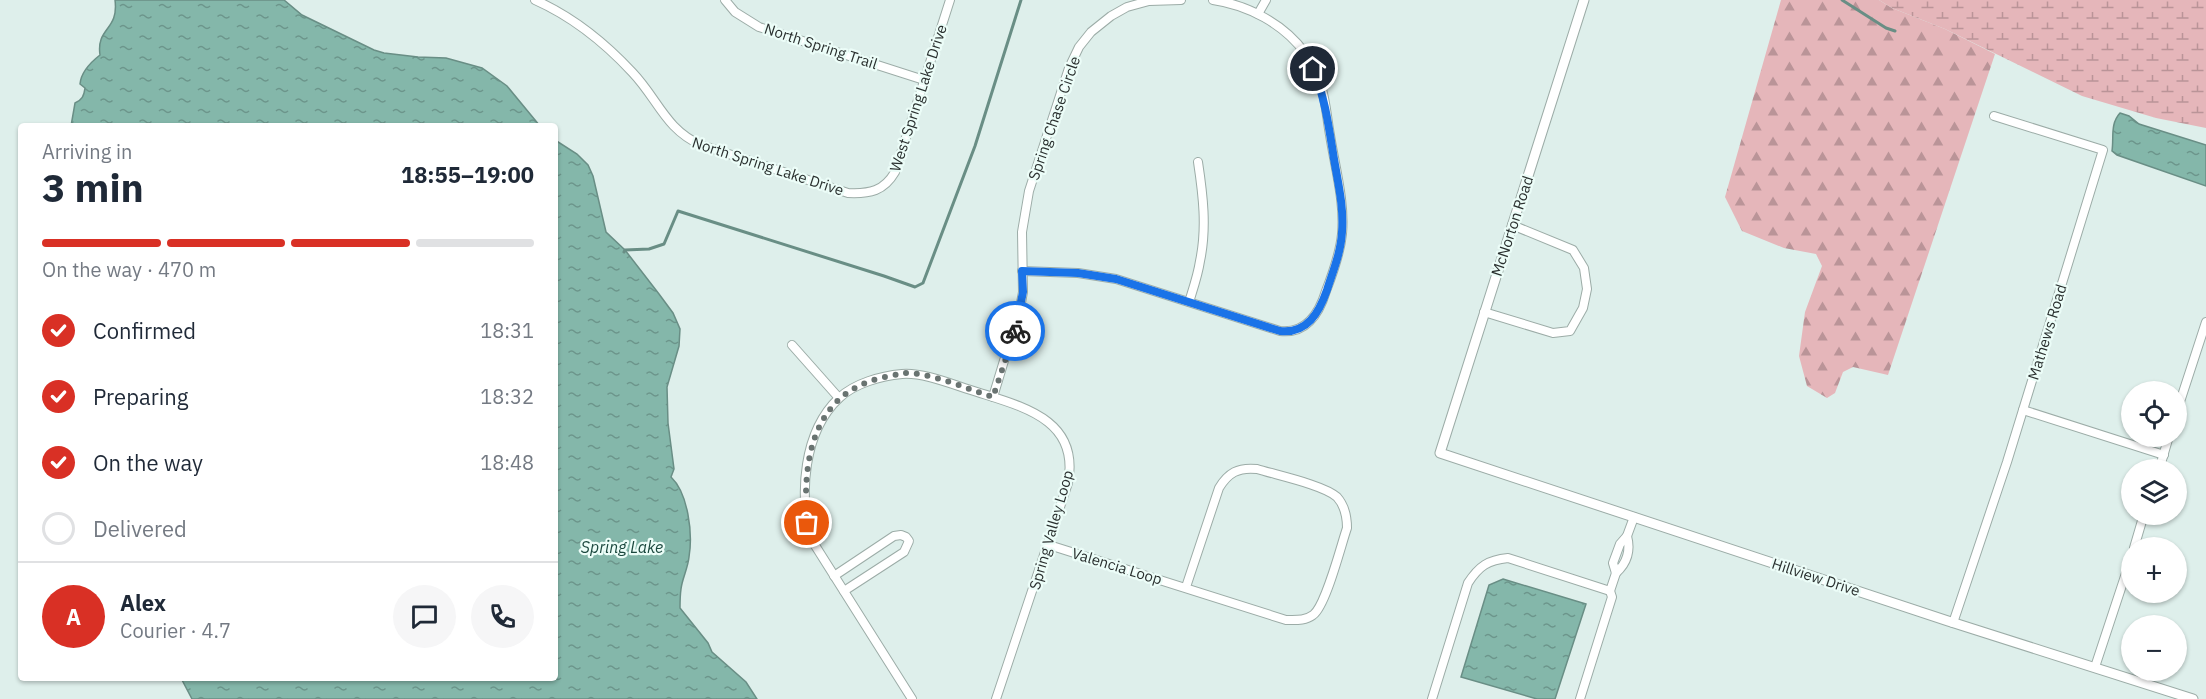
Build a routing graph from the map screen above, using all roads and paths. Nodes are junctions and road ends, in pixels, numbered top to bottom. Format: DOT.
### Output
graph roads {
  1 [pos="535,0"];
  2 [pos="725,0"];
  3 [pos="950,0"];
  4 [pos="1181,0"];
  5 [pos="1213,0"];
  6 [pos="1266,0"];
  7 [pos="1584,0"];
  8 [pos="1258,14"];
  9 [pos="924,80"];
  10 [pos="1994,116"];
  11 [pos="1198,162"];
  12 [pos="878,190"];
  13 [pos="1512,225"];
  14 [pos="1022,271"];
  15 [pos="1189,302"];
  16 [pos="1484,312"];
  17 [pos="2206,322"];
  18 [pos="792,345"];
  19 [pos="2187,381"];
  20 [pos="993,397"];
  21 [pos="839,398"];
  22 [pos="2023,410"];
  23 [pos="2166,447"];
  24 [pos="1440,453"];
  25 [pos="2164,454"];
  26 [pos="2162,459"];
  27 [pos="1634,517"];
  28 [pos="1627,536"];
  29 [pos="1049,545"];
  30 [pos="1617,552"];
  31 [pos="1627,556"];
  32 [pos="1616,573"];
  33 [pos="834,576"];
  34 [pos="1186,587"];
  35 [pos="2121,588"];
  36 [pos="844,591"];
  37 [pos="1610,591"];
  38 [pos="1953,623"];
  39 [pos="2095,667"];
  40 [pos="912,699"];
  41 [pos="996,699"];
  42 [pos="1432,699"];
  43 [pos="1580,699"];
  44 [pos="2193,699"];
  1 -- 12 [label="street, North Spring Lake Drive"];
  2 -- 9 [label="street, North Spring Trail"];
  3 -- 9 [label="street, West Spring Lake Drive"];
  4 -- 14 [label="street, Spring Chase Circle"];
  5 -- 8 [label="street"];
  6 -- 8 [label="street"];
  7 -- 13 [label="street, McNorton Road"];
  8 -- 15 [label="street"];
  9 -- 12 [label="street, West Spring Lake Drive"];
  10 -- 22 [label="street, Mathews Road"];
  11 -- 15 [label="street"];
  13 -- 16 [label="street, McNorton Road"];
  13 -- 16 [label="street"];
  14 -- 15 [label="street"];
  14 -- 20 [label="street, Spring Chase Circle"];
  16 -- 24 [label="street, McNorton Road"];
  17 -- 19 [label="street"];
  18 -- 21 [label="street"];
  20 -- 21 [label="street, Spring Valley Loop"];
  20 -- 29 [label="street, Spring Valley Loop"];
  21 -- 33 [label="street, Spring Valley Loop"];
  22 -- 25 [label="street"];
  22 -- 38 [label="street, Mathews Road"];
  23 -- 25 [label="street"];
  24 -- 27 [label="street, Hillview Drive"];
  25 -- 26 [label="street"];
  27 -- 28 [label="street"];
  27 -- 38 [label="street, Hillview Drive"];
  28 -- 30 [label="street"];
  28 -- 31 [label="street"];
  29 -- 34 [label="street, Valencia Loop"];
  29 -- 41 [label="street, Spring Valley Loop"];
  30 -- 31 [label="street"];
  30 -- 32 [label="street"];
  31 -- 32 [label="street"];
  32 -- 37 [label="street"];
  33 -- 36 [label="street, Spring Valley Loop"];
  33 -- 36 [label="street"];
  34 -- 34 [label="street, Valencia Loop"];
  35 -- 39 [label="street"];
  36 -- 40 [label="street, Spring Valley Loop"];
  37 -- 42 [label="street"];
  37 -- 43 [label="street"];
  38 -- 39 [label="street, Hillview Drive"];
  39 -- 44 [label="street, Hillview Drive"];
}
